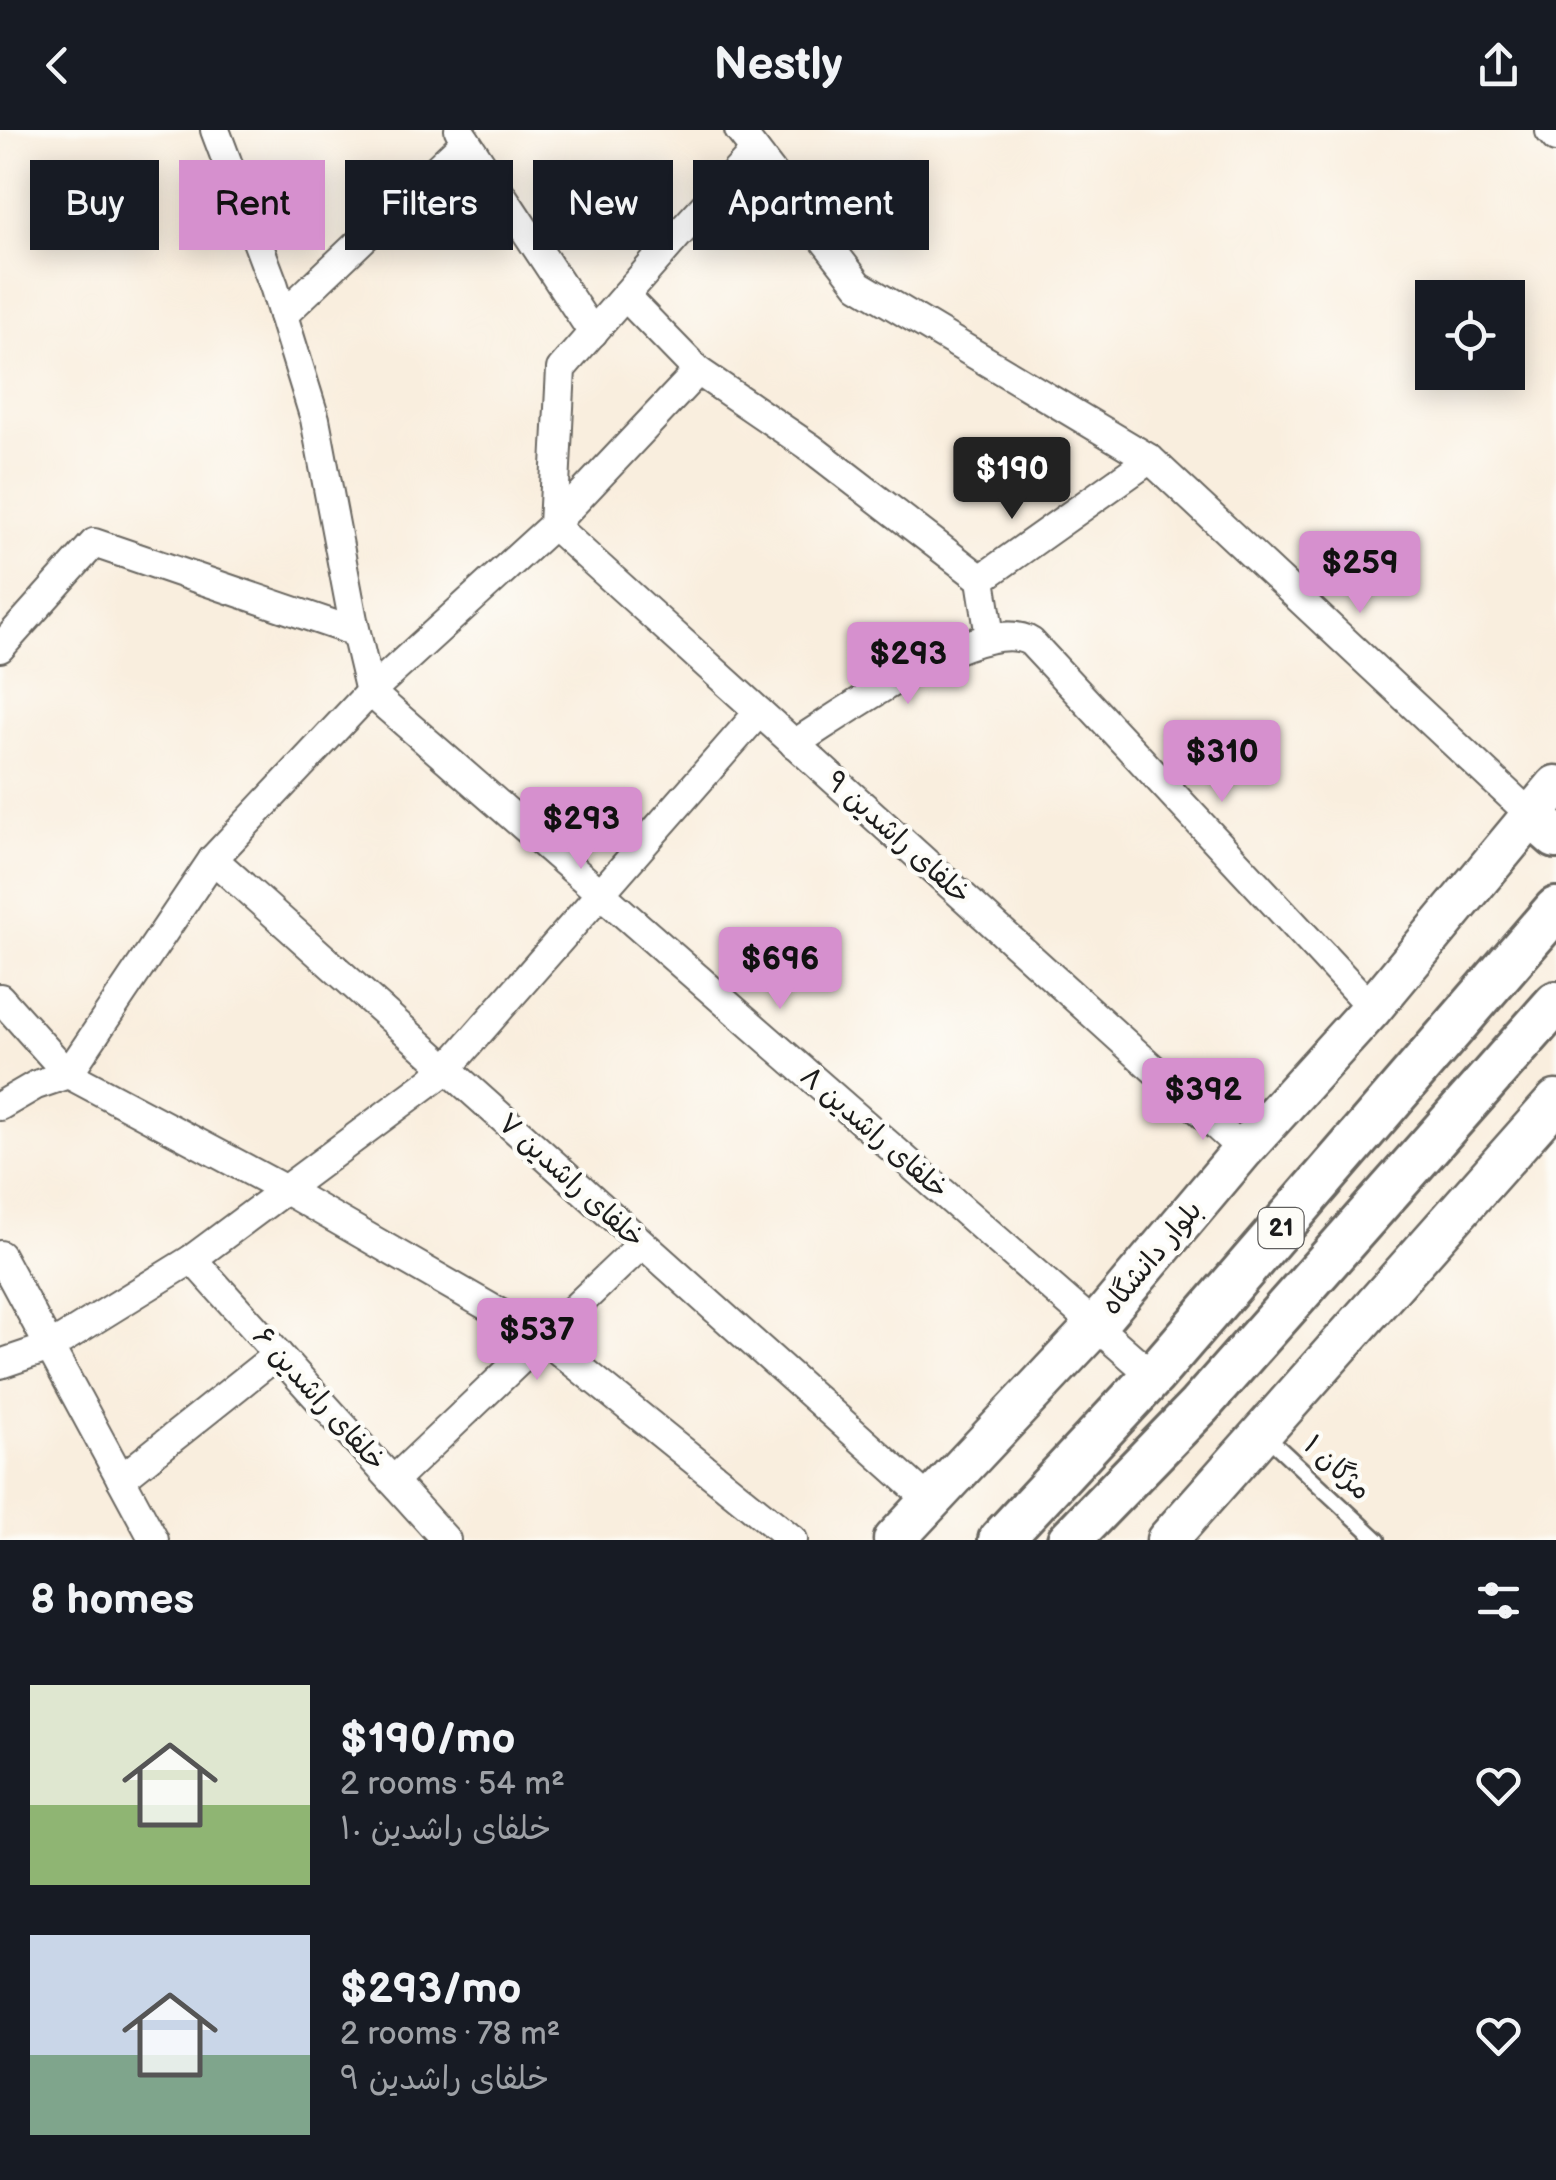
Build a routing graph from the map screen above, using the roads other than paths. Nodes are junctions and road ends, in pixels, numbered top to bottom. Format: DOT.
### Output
graph roads {
  1 [pos="216,130"];
  2 [pos="463,135"];
  3 [pos="747,140"];
  4 [pos="625,296"];
  5 [pos="283,314"];
  6 [pos="592,333"];
  7 [pos="698,371"];
  8 [pos="1150,460"];
  9 [pos="553,525"];
  10 [pos="981,579"];
  11 [pos="355,632"];
  12 [pos="990,636"];
  13 [pos="0,648"];
  14 [pos="370,692"];
  15 [pos="759,712"];
  16 [pos="794,744"];
  17 [pos="1548,813"];
  18 [pos="213,859"];
  19 [pos="600,894"];
  20 [pos="1556,909"];
  21 [pos="0,998"];
  22 [pos="1556,1003"];
  23 [pos="1372,1008"];
  24 [pos="446,1070"];
  25 [pos="68,1074"];
  26 [pos="1556,1101"];
  27 [pos="0,1106"];
  28 [pos="1243,1150"];
  29 [pos="284,1189"];
  30 [pos="642,1244"];
  31 [pos="0,1254"];
  32 [pos="192,1259"];
  33 [pos="1095,1326"];
  34 [pos="543,1338"];
  35 [pos="50,1347"];
  36 [pos="278,1354"];
  37 [pos="0,1364"];
  38 [pos="1154,1376"];
  39 [pos="1262,1433"];
  40 [pos="121,1480"];
  41 [pos="392,1481"];
  42 [pos="930,1501"];
  43 [pos="154,1540"];
  44 [pos="446,1540"];
  45 [pos="793,1540"];
  46 [pos="894,1540"];
  47 [pos="1000,1540"];
  48 [pos="1068,1540"];
  49 [pos="1167,1540"];
  50 [pos="1378,1540"];
  1 -- 5 [label="street"];
  2 -- 5 [label="street"];
  2 -- 6 [label="street"];
  3 -- 4 [label="street"];
  3 -- 8 [label="street"];
  4 -- 6 [label="street"];
  4 -- 7 [label="street"];
  5 -- 11 [label="street"];
  6 -- 9 [label="street"];
  7 -- 9 [label="street"];
  7 -- 10 [label="street"];
  8 -- 10 [label="street"];
  8 -- 17 [label="street"];
  9 -- 14 [label="street"];
  9 -- 15 [label="street, خلفای راشدین ۹"];
  10 -- 12 [label="street"];
  11 -- 13 [label="street"];
  11 -- 14 [label="street"];
  12 -- 16 [label="street"];
  12 -- 23 [label="street"];
  14 -- 18 [label="street"];
  14 -- 19 [label="street, خلفای راشدین ۸"];
  15 -- 16 [label="street, خلفای راشدین ۹"];
  15 -- 19 [label="street"];
  16 -- 28 [label="street, خلفای راشدین ۹"];
  17 -- 23 [label="main road, بلوار دانشگاه"];
  18 -- 24 [label="street, خلفای راشدین ۷"];
  18 -- 25 [label="street"];
  19 -- 24 [label="street"];
  19 -- 33 [label="street, خلفای راشدین ۸"];
  20 -- 38 [label="main road, 21"];
  21 -- 25 [label="street"];
  22 -- 48 [label="main road, 21"];
  23 -- 28 [label="main road, بلوار دانشگاه"];
  24 -- 29 [label="street"];
  24 -- 30 [label="street, خلفای راشدین ۷"];
  25 -- 27 [label="street"];
  25 -- 29 [label="street"];
  26 -- 39 [label="main road"];
  28 -- 33 [label="main road, بلوار دانشگاه"];
  29 -- 32 [label="street"];
  29 -- 34 [label="street"];
  30 -- 34 [label="street"];
  30 -- 42 [label="street, خلفای راشدین ۷"];
  31 -- 35 [label="street"];
  32 -- 35 [label="street"];
  32 -- 36 [label="street, خلفای راشدین ۶"];
  33 -- 38 [label="street, خلفای راشدین ۸"];
  33 -- 42 [label="main road, بلوار دانشگاه"];
  34 -- 41 [label="street"];
  34 -- 45 [label="street"];
  35 -- 37 [label="street"];
  35 -- 40 [label="street"];
  36 -- 40 [label="street"];
  36 -- 41 [label="street, خلفای راشدین ۶"];
  38 -- 47 [label="main road, 21"];
  39 -- 49 [label="main road"];
  39 -- 50 [label="lane, مژگان ۱"];
  40 -- 43 [label="street"];
  41 -- 44 [label="street, خلفای راشدین ۶"];
  42 -- 46 [label="main road, بلوار دانشگاه"];
}
